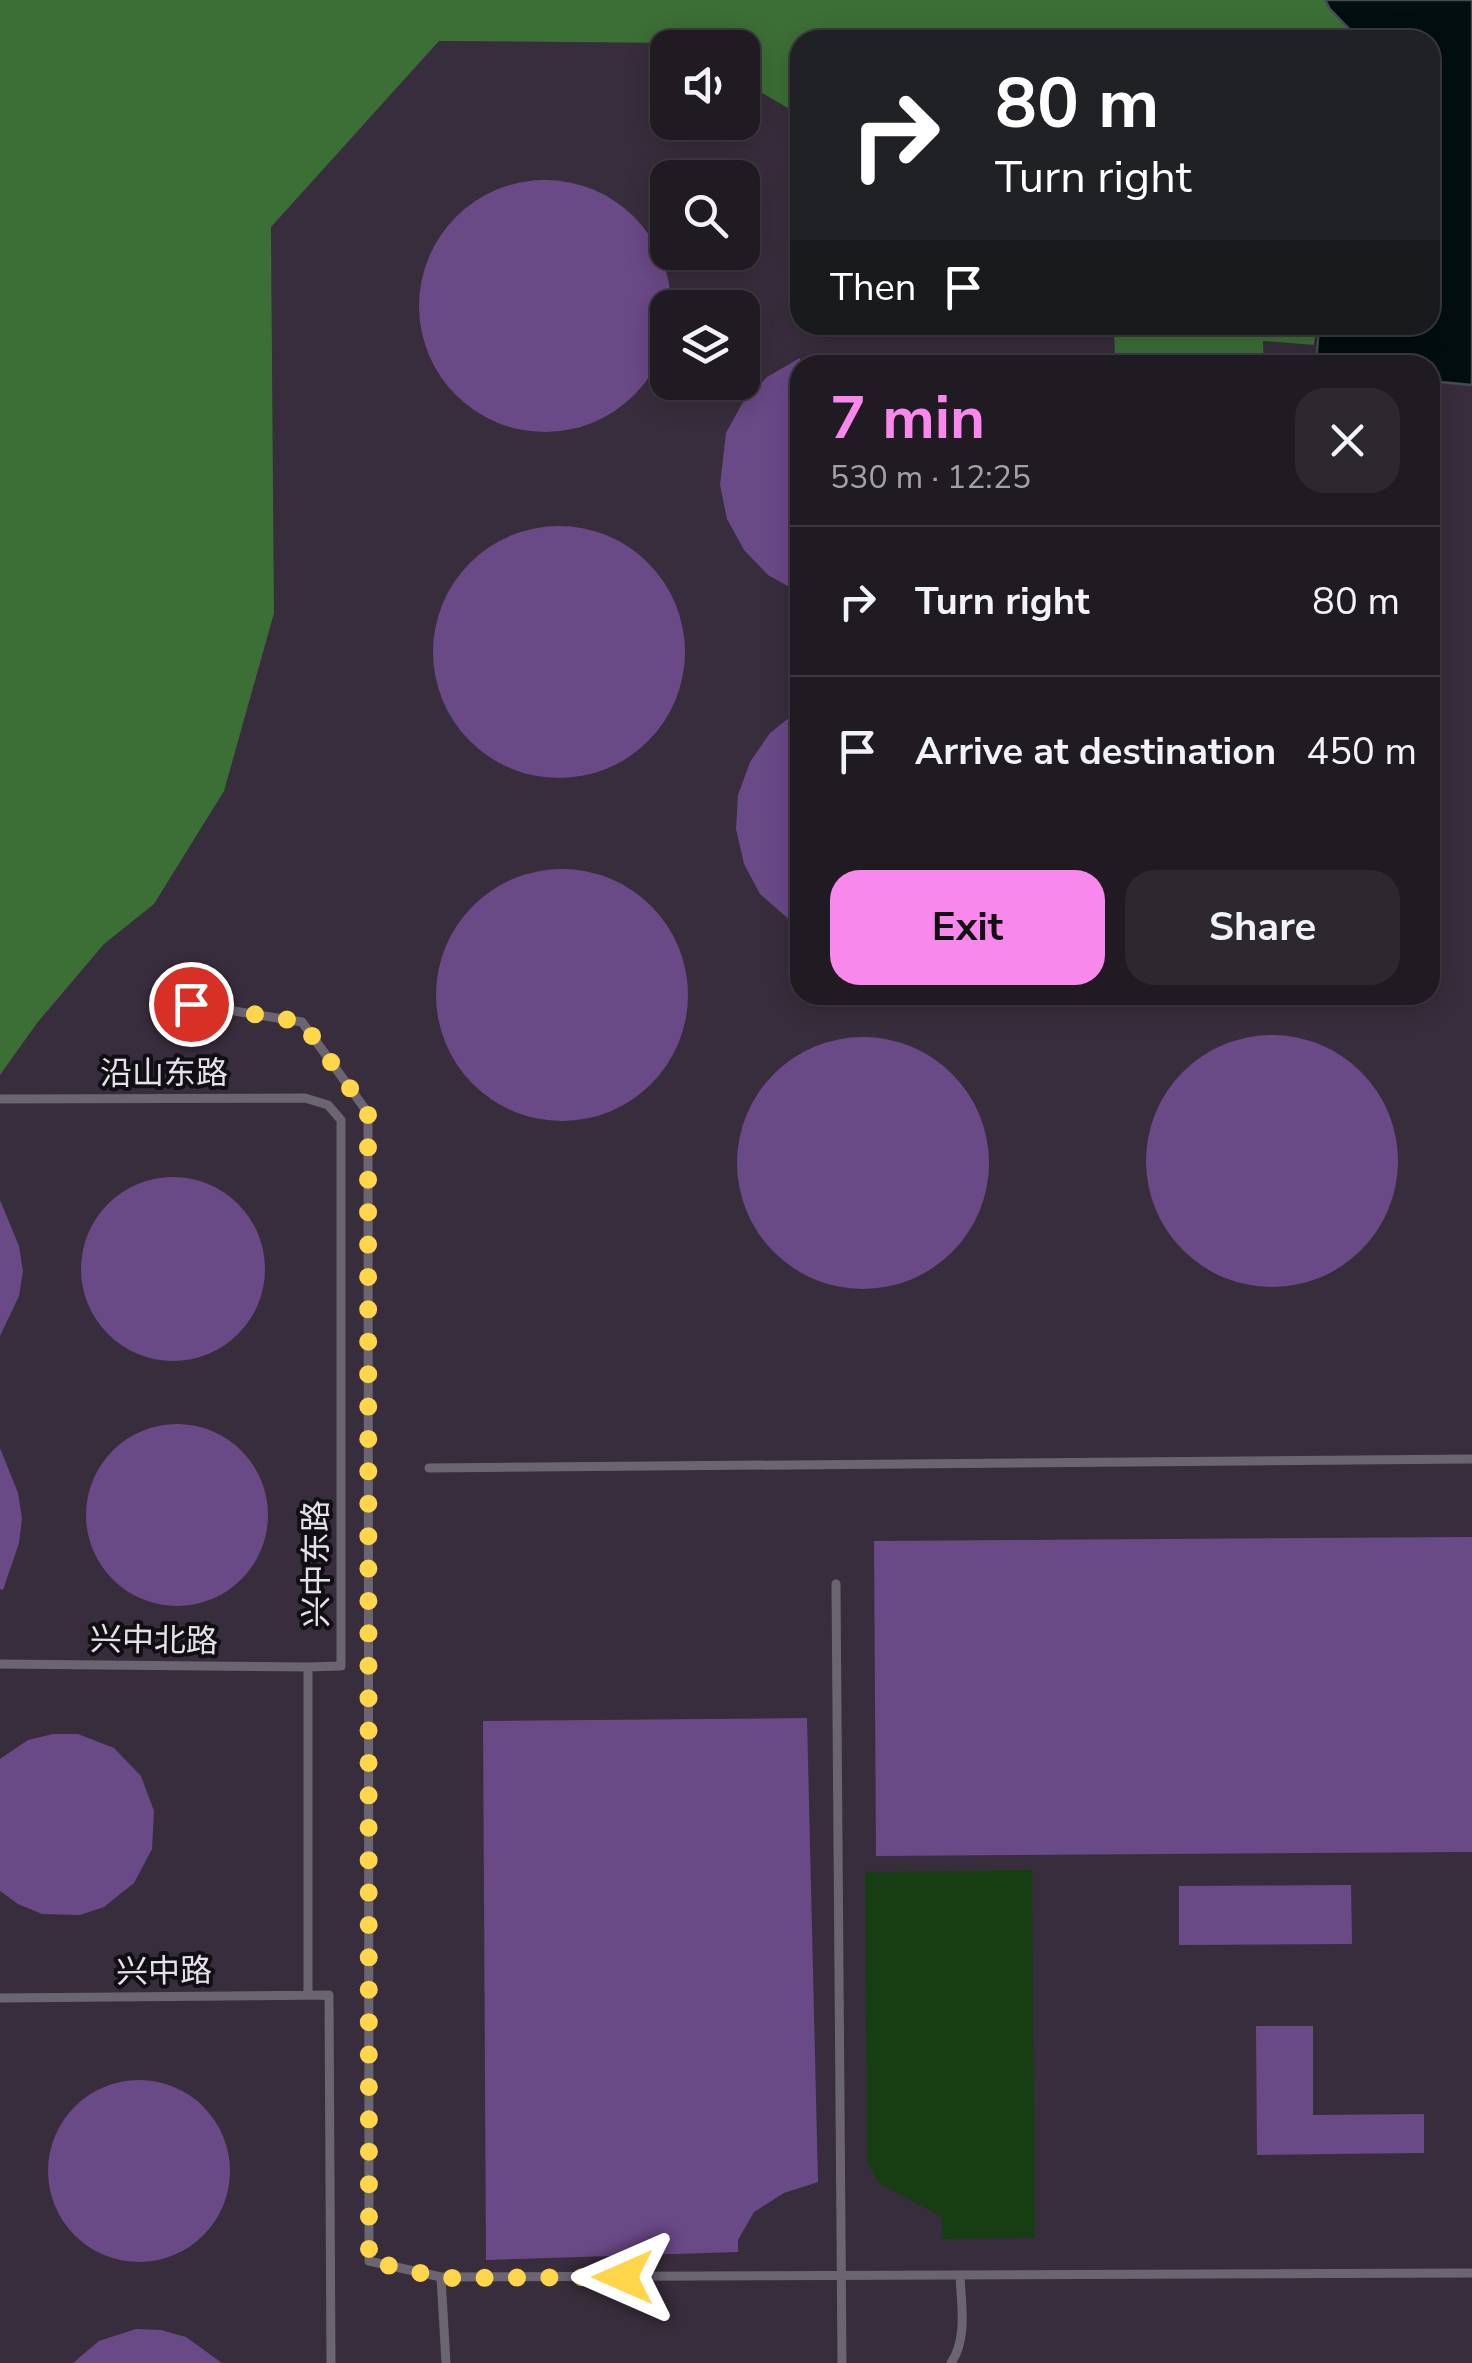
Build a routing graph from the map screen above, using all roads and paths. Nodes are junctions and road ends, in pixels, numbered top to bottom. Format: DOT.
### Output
graph roads {
  1 [pos="154,998"];
  2 [pos="0,1098"];
  3 [pos="328,1105"];
  4 [pos="1472,1459"];
  5 [pos="429,1468"];
  6 [pos="836,1584"];
  7 [pos="0,1664"];
  8 [pos="308,1666"];
  9 [pos="308,1995"];
  10 [pos="0,1998"];
  11 [pos="1472,2272"];
  12 [pos="960,2275"];
  13 [pos="842,2276"];
  14 [pos="442,2278"];
  15 [pos="331,2363"];
  16 [pos="446,2363"];
  17 [pos="842,2363"];
  18 [pos="950,2363"];
  1 -- 14 [label="lane"];
  2 -- 3 [label="lane, 沿山东路"];
  3 -- 8 [label="lane, 兴中东路"];
  4 -- 5 [label="lane"];
  6 -- 13 [label="lane"];
  7 -- 8 [label="lane, 兴中北路"];
  8 -- 9 [label="lane, 兴中东路"];
  9 -- 10 [label="lane, 兴中路"];
  9 -- 15 [label="lane, 兴中路"];
  11 -- 12 [label="lane"];
  12 -- 13 [label="lane"];
  12 -- 18 [label="lane"];
  13 -- 14 [label="lane"];
  13 -- 17 [label="lane"];
  14 -- 16 [label="lane"];
}
